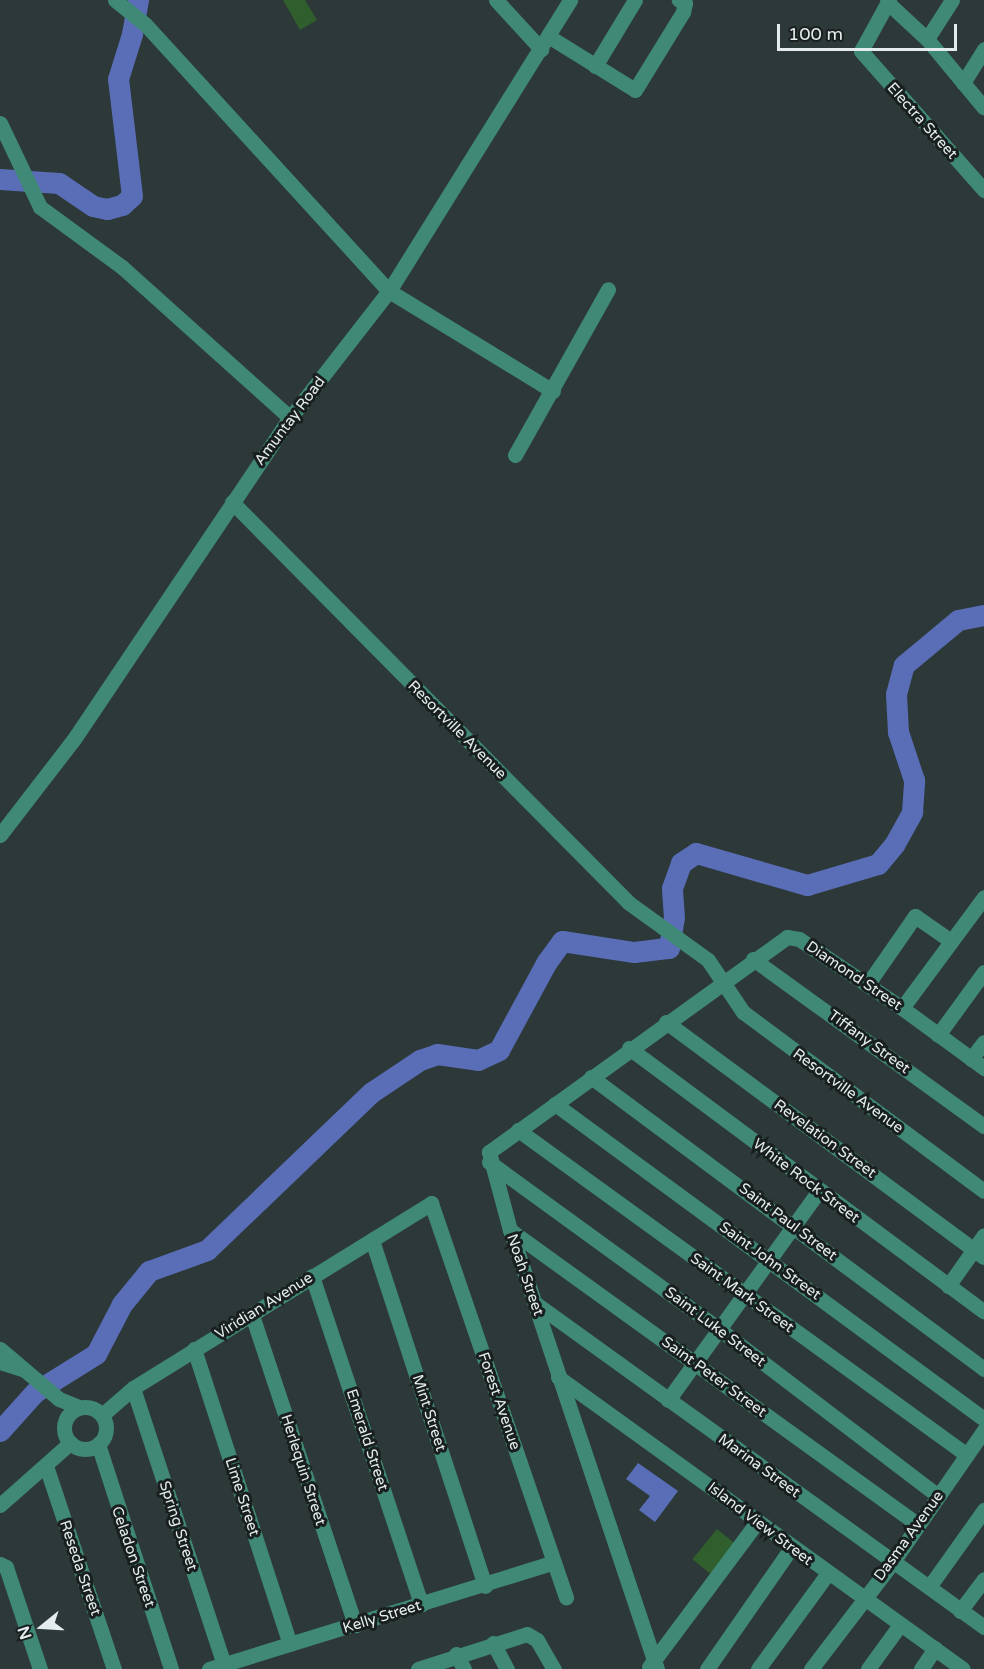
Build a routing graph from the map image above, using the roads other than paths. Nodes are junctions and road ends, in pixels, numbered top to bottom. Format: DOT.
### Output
graph roads {
  1 [pos="496,0"];
  2 [pos="570,0"];
  3 [pos="635,0"];
  4 [pos="679,0"];
  5 [pos="952,0"];
  6 [pos="888,1"];
  7 [pos="121,4"];
  8 [pos="927,39"];
  9 [pos="545,43"];
  10 [pos="984,50"];
  11 [pos="596,66"];
  12 [pos="963,83"];
  13 [pos="984,108"];
  14 [pos="0,123"];
  15 [pos="984,190"];
  16 [pos="608,289"];
  17 [pos="389,291"];
  18 [pos="553,391"];
  19 [pos="290,418"];
  20 [pos="515,455"];
  21 [pos="231,502"];
  22 [pos="0,835"];
  23 [pos="984,897"];
  24 [pos="951,941"];
  25 [pos="753,959"];
  26 [pos="984,972"];
  27 [pos="720,982"];
  28 [pos="867,985"];
  29 [pos="902,1008"];
  30 [pos="666,1022"];
  31 [pos="938,1035"];
  32 [pos="984,1042"];
  33 [pos="629,1048"];
  34 [pos="978,1064"];
  35 [pos="591,1077"];
  36 [pos="555,1104"];
  37 [pos="984,1126"];
  38 [pos="518,1130"];
  39 [pos="489,1162"];
  40 [pos="819,1191"];
  41 [pos="984,1191"];
  42 [pos="431,1203"];
  43 [pos="794,1226"];
  44 [pos="510,1230"];
  45 [pos="984,1235"];
  46 [pos="372,1240"];
  47 [pos="979,1253"];
  48 [pos="769,1260"];
  49 [pos="312,1276"];
  50 [pos="948,1286"];
  51 [pos="744,1294"];
  52 [pos="535,1303"];
  53 [pos="984,1312"];
  54 [pos="252,1315"];
  55 [pos="719,1329"];
  56 [pos="0,1349"];
  57 [pos="194,1349"];
  58 [pos="0,1362"];
  59 [pos="694,1363"];
  60 [pos="984,1369"];
  61 [pos="24,1370"];
  62 [pos="558,1377"];
  63 [pos="133,1388"];
  64 [pos="56,1397"];
  65 [pos="668,1400"];
  66 [pos="79,1407"];
  67 [pos="102,1415"];
  68 [pos="65,1419"];
  69 [pos="984,1419"];
  70 [pos="984,1430"];
  71 [pos="70,1443"];
  72 [pos="99,1444"];
  73 [pos="967,1455"];
  74 [pos="46,1466"];
  75 [pos="938,1496"];
  76 [pos="0,1504"];
  77 [pos="984,1510"];
  78 [pos="759,1521"];
  79 [pos="917,1524"];
  80 [pos="791,1548"];
  81 [pos="554,1562"];
  82 [pos="892,1563"];
  83 [pos="0,1564"];
  84 [pos="828,1573"];
  85 [pos="984,1579"];
  86 [pos="485,1586"];
  87 [pos="928,1587"];
  88 [pos="862,1598"];
  89 [pos="566,1599"];
  90 [pos="421,1604"];
  91 [pos="960,1611"];
  92 [pos="355,1625"];
  93 [pos="899,1626"];
  94 [pos="984,1627"];
  95 [pos="493,1643"];
  96 [pos="290,1644"];
  97 [pos="935,1648"];
  98 [pos="456,1654"];
  99 [pos="216,1667"];
  100 [pos="653,1667"];
  101 [pos="39,1669"];
  102 [pos="114,1669"];
  103 [pos="171,1669"];
  104 [pos="421,1669"];
  105 [pos="464,1669"];
  106 [pos="507,1669"];
  107 [pos="554,1669"];
  108 [pos="707,1669"];
  109 [pos="758,1669"];
  110 [pos="811,1669"];
  111 [pos="868,1669"];
  112 [pos="921,1669"];
  113 [pos="963,1669"];
  1 -- 9 [label="street"];
  2 -- 9 [label="street, Amuntay Road"];
  3 -- 11 [label="street"];
  4 -- 11 [label="street"];
  5 -- 8 [label="street"];
  6 -- 8 [label="street"];
  6 -- 15 [label="street, Electra Street"];
  7 -- 17 [label="street"];
  8 -- 12 [label="street"];
  9 -- 11 [label="street"];
  9 -- 17 [label="street, Amuntay Road"];
  10 -- 12 [label="street"];
  12 -- 13 [label="street"];
  14 -- 19 [label="street"];
  16 -- 18 [label="street"];
  17 -- 18 [label="street"];
  17 -- 19 [label="street, Amuntay Road"];
  18 -- 20 [label="street"];
  19 -- 21 [label="street, Amuntay Road"];
  21 -- 22 [label="street, Amuntay Road"];
  21 -- 27 [label="street, Resortville Avenue"];
  23 -- 24 [label="street"];
  24 -- 28 [label="street"];
  24 -- 29 [label="street"];
  25 -- 27 [label="street, Diamond Street"];
  25 -- 28 [label="street, Diamond Street"];
  25 -- 37 [label="street, Tiffany Street"];
  26 -- 31 [label="street"];
  27 -- 30 [label="street"];
  27 -- 41 [label="street, Resortville Avenue"];
  28 -- 29 [label="street, Diamond Street"];
  29 -- 31 [label="street, Diamond Street"];
  30 -- 33 [label="street"];
  30 -- 47 [label="street, Revelation Street"];
  31 -- 34 [label="street, Diamond Street"];
  32 -- 34 [label="street"];
  33 -- 35 [label="street"];
  33 -- 40 [label="street, White Rock Street"];
  35 -- 36 [label="street"];
  35 -- 43 [label="street, Saint Paul Street"];
  36 -- 38 [label="street"];
  36 -- 48 [label="street, Saint John Street"];
  38 -- 39 [label="street"];
  38 -- 51 [label="street, Saint Mark Street"];
  39 -- 44 [label="street, Noah Street"];
  39 -- 55 [label="street, Saint Luke Street"];
  40 -- 43 [label="street"];
  40 -- 50 [label="street, White Rock Street"];
  42 -- 46 [label="street, Viridian Avenue"];
  42 -- 81 [label="street, Forest Avenue"];
  43 -- 48 [label="street"];
  43 -- 60 [label="street, Saint Paul Street"];
  44 -- 52 [label="street, Noah Street"];
  44 -- 59 [label="street, Saint Peter Street"];
  45 -- 47 [label="street"];
  46 -- 49 [label="street, Viridian Avenue"];
  46 -- 86 [label="street, Mint Street"];
  47 -- 50 [label="street"];
  48 -- 51 [label="street"];
  48 -- 69 [label="street, Saint John Street"];
  49 -- 54 [label="street, Viridian Avenue"];
  49 -- 90 [label="street, Emerald Street"];
  50 -- 53 [label="street, White Rock Street"];
  51 -- 55 [label="street"];
  51 -- 73 [label="street, Saint Mark Street"];
  52 -- 62 [label="street, Noah Street"];
  52 -- 65 [label="street, Marina Street"];
  54 -- 57 [label="street, Viridian Avenue"];
  54 -- 92 [label="street, Herlequin Street"];
  55 -- 59 [label="street"];
  55 -- 75 [label="street, Saint Luke Street"];
  56 -- 61 [label="street"];
  57 -- 63 [label="street, Viridian Avenue"];
  57 -- 96 [label="street, Lime Street"];
  58 -- 61 [label="street"];
  59 -- 65 [label="street"];
  59 -- 79 [label="street, Saint Peter Street"];
  61 -- 64 [label="street"];
  62 -- 78 [label="street, Island View Street"];
  62 -- 100 [label="street, Noah Street"];
  63 -- 67 [label="street, Viridian Avenue"];
  63 -- 99 [label="street, Spring Street"];
  64 -- 66 [label="street"];
  64 -- 68 [label="street"];
  65 -- 82 [label="street, Marina Street"];
  66 -- 67 [label="street"];
  66 -- 68 [label="street"];
  67 -- 72 [label="street"];
  68 -- 71 [label="street"];
  70 -- 73 [label="street, Dasma Avenue"];
  71 -- 72 [label="street"];
  71 -- 74 [label="street"];
  72 -- 103 [label="street, Celadon Street"];
  73 -- 75 [label="street, Dasma Avenue"];
  74 -- 76 [label="street"];
  74 -- 102 [label="street, Reseda Street"];
  75 -- 79 [label="street, Dasma Avenue"];
  77 -- 87 [label="street"];
  78 -- 80 [label="street, Island View Street"];
  78 -- 100 [label="street"];
  79 -- 82 [label="street, Dasma Avenue"];
  80 -- 84 [label="street, Island View Street"];
  80 -- 108 [label="street"];
  81 -- 86 [label="street, Kelly Street"];
  81 -- 89 [label="street, Forest Avenue"];
  82 -- 87 [label="street, Marina Street"];
  82 -- 88 [label="street, Dasma Avenue"];
  83 -- 101 [label="street"];
  84 -- 88 [label="street, Island View Street"];
  84 -- 109 [label="street"];
  85 -- 91 [label="street"];
  86 -- 90 [label="street, Kelly Street"];
  87 -- 91 [label="street, Marina Street"];
  88 -- 93 [label="street, Island View Street"];
  88 -- 110 [label="street, Dasma Avenue"];
  90 -- 92 [label="street, Kelly Street"];
  91 -- 94 [label="street, Marina Street"];
  92 -- 96 [label="street, Kelly Street"];
  93 -- 97 [label="street, Island View Street"];
  93 -- 111 [label="street"];
  95 -- 98 [label="street"];
  95 -- 106 [label="street"];
  95 -- 107 [label="street"];
  96 -- 99 [label="street, Kelly Street"];
  97 -- 112 [label="street"];
  97 -- 113 [label="street, Island View Street"];
  98 -- 104 [label="street"];
  98 -- 105 [label="street"];
}
